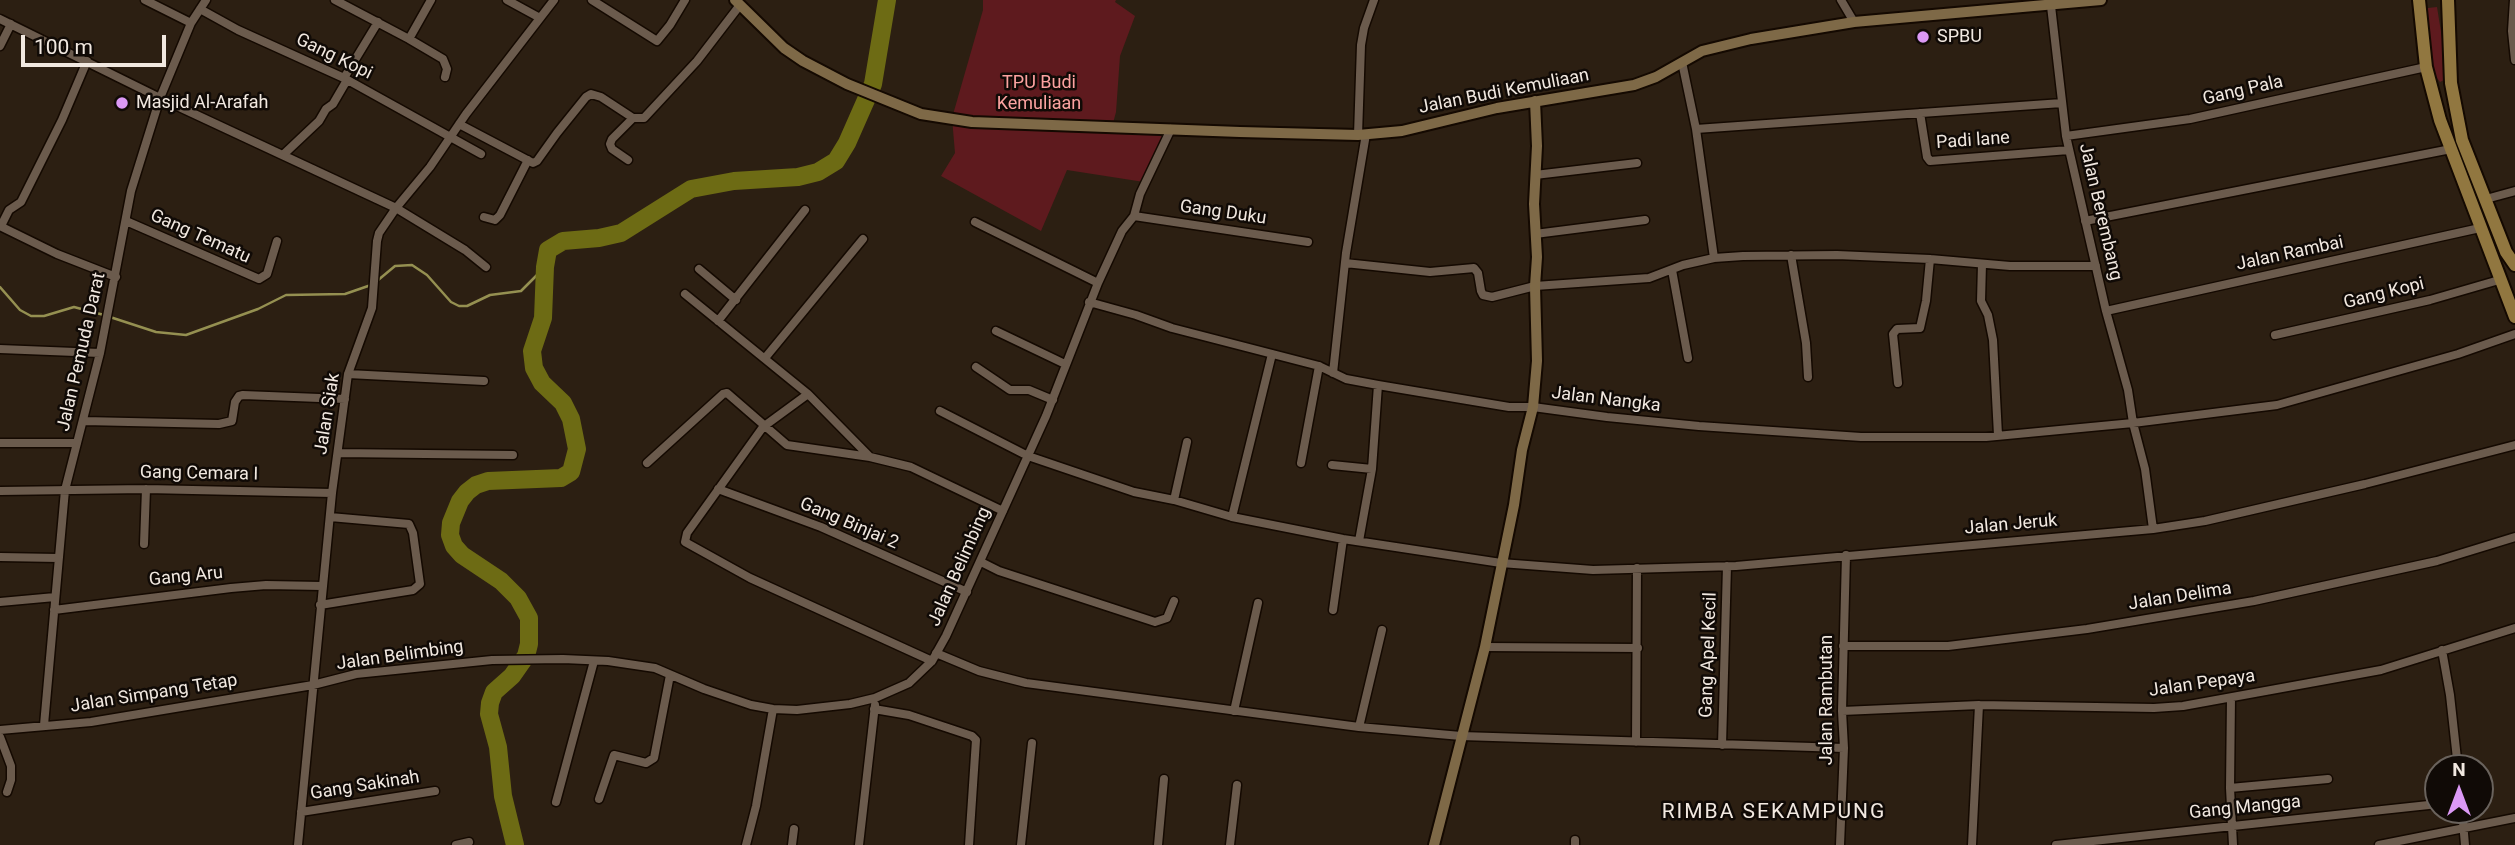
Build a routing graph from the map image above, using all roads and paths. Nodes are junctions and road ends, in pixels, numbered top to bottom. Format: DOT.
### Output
graph roads {
  1 [pos="145,0"];
  2 [pos="206,0"];
  3 [pos="335,0"];
  4 [pos="431,0"];
  5 [pos="507,0"];
  6 [pos="554,0"];
  7 [pos="592,0"];
  8 [pos="685,0"];
  9 [pos="1374,0"];
  10 [pos="1841,0"];
  11 [pos="2101,0"];
  12 [pos="2419,0"];
  13 [pos="2448,0"];
  14 [pos="2514,0"];
  15 [pos="737,2"];
  16 [pos="2055,4"];
  17 [pos="200,9"];
  18 [pos="540,18"];
  19 [pos="0,19"];
  20 [pos="378,22"];
  21 [pos="1854,22"];
  22 [pos="191,23"];
  23 [pos="11,24"];
  24 [pos="409,39"];
  25 [pos="0,46"];
  26 [pos="2515,60"];
  27 [pos="87,61"];
  28 [pos="1682,62"];
  29 [pos="2426,66"];
  30 [pos="445,77"];
  31 [pos="346,79"];
  32 [pos="160,98"];
  33 [pos="1535,101"];
  34 [pos="2062,103"];
  35 [pos="1920,113"];
  36 [pos="633,118"];
  37 [pos="459,124"];
  38 [pos="1171,129"];
  39 [pos="1696,129"];
  40 [pos="1362,135"];
  41 [pos="2066,136"];
  42 [pos="452,138"];
  43 [pos="2451,149"];
  44 [pos="2068,150"];
  45 [pos="284,154"];
  46 [pos="481,154"];
  47 [pos="528,160"];
  48 [pos="628,160"];
  49 [pos="1637,163"];
  50 [pos="1535,175"];
  51 [pos="2515,191"];
  52 [pos="2486,199"];
  53 [pos="396,208"];
  54 [pos="805,210"];
  55 [pos="1134,216"];
  56 [pos="484,217"];
  57 [pos="1645,220"];
  58 [pos="126,222"];
  59 [pos="975,222"];
  60 [pos="2085,222"];
  61 [pos="0,226"];
  62 [pos="2480,228"];
  63 [pos="1535,234"];
  64 [pos="863,239"];
  65 [pos="277,241"];
  66 [pos="1308,242"];
  67 [pos="1791,255"];
  68 [pos="1714,258"];
  69 [pos="1930,259"];
  70 [pos="1345,263"];
  71 [pos="1982,264"];
  72 [pos="2515,265"];
  73 [pos="2096,266"];
  74 [pos="486,267"];
  75 [pos="699,269"];
  76 [pos="1672,270"];
  77 [pos="116,278"];
  78 [pos="2499,280"];
  79 [pos="1098,283"];
  80 [pos="1535,286"];
  81 [pos="685,294"];
  82 [pos="736,300"];
  83 [pos="1089,302"];
  84 [pos="2106,310"];
  85 [pos="2515,317"];
  86 [pos="718,321"];
  87 [pos="996,331"];
  88 [pos="2515,334"];
  89 [pos="2276,335"];
  90 [pos="0,349"];
  91 [pos="100,353"];
  92 [pos="1272,355"];
  93 [pos="765,358"];
  94 [pos="1688,358"];
  95 [pos="1065,364"];
  96 [pos="1318,366"];
  97 [pos="976,367"];
  98 [pos="1333,373"];
  99 [pos="348,374"];
  100 [pos="1808,377"];
  101 [pos="484,381"];
  102 [pos="1898,383"];
  103 [pos="1378,385"];
  104 [pos="808,394"];
  105 [pos="345,399"];
  106 [pos="1052,400"];
  107 [pos="1533,407"];
  108 [pos="940,411"];
  109 [pos="84,421"];
  110 [pos="2133,423"];
  111 [pos="763,427"];
  112 [pos="1998,435"];
  113 [pos="1187,442"];
  114 [pos="0,443"];
  115 [pos="76,443"];
  116 [pos="2515,445"];
  117 [pos="338,453"];
  118 [pos="513,455"];
  119 [pos="1028,456"];
  120 [pos="870,457"];
  121 [pos="647,463"];
  122 [pos="1301,463"];
  123 [pos="1332,465"];
  124 [pos="1372,469"];
  125 [pos="146,489"];
  126 [pos="718,489"];
  127 [pos="65,490"];
  128 [pos="0,491"];
  129 [pos="332,493"];
  130 [pos="1174,500"];
  131 [pos="1003,511"];
  132 [pos="330,517"];
  133 [pos="1232,517"];
  134 [pos="2153,529"];
  135 [pos="2515,537"];
  136 [pos="1343,539"];
  137 [pos="1359,541"];
  138 [pos="144,544"];
  139 [pos="1846,555"];
  140 [pos="0,557"];
  141 [pos="58,558"];
  142 [pos="981,562"];
  143 [pos="1501,563"];
  144 [pos="1727,566"];
  145 [pos="1637,568"];
  146 [pos="322,586"];
  147 [pos="967,592"];
  148 [pos="55,597"];
  149 [pos="1174,601"];
  150 [pos="0,602"];
  151 [pos="1258,603"];
  152 [pos="320,605"];
  153 [pos="1333,610"];
  154 [pos="54,611"];
  155 [pos="2515,628"];
  156 [pos="1382,630"];
  157 [pos="1843,646"];
  158 [pos="1485,647"];
  159 [pos="1638,648"];
  160 [pos="2442,650"];
  161 [pos="934,657"];
  162 [pos="594,661"];
  163 [pos="670,674"];
  164 [pos="313,685"];
  165 [pos="875,698"];
  166 [pos="2231,698"];
  167 [pos="1979,705"];
  168 [pos="773,709"];
  169 [pos="874,709"];
  170 [pos="1234,711"];
  171 [pos="1842,711"];
  172 [pos="44,725"];
  173 [pos="1359,727"];
  174 [pos="0,730"];
  175 [pos="1461,736"];
  176 [pos="0,737"];
  177 [pos="1636,741"];
  178 [pos="1032,743"];
  179 [pos="1722,745"];
  180 [pos="1844,748"];
  181 [pos="2456,754"];
  182 [pos="1164,779"];
  183 [pos="2328,779"];
  184 [pos="1237,785"];
  185 [pos="2230,788"];
  186 [pos="435,791"];
  187 [pos="7,792"];
  188 [pos="599,799"];
  189 [pos="556,802"];
  190 [pos="2424,805"];
  191 [pos="301,812"];
  192 [pos="2515,818"];
  193 [pos="2463,824"];
  194 [pos="2232,825"];
  195 [pos="794,829"];
  196 [pos="2463,829"];
  197 [pos="2160,834"];
  198 [pos="469,842"];
  199 [pos="298,845"];
  200 [pos="456,845"];
  201 [pos="746,845"];
  202 [pos="792,845"];
  203 [pos="859,845"];
  204 [pos="969,845"];
  205 [pos="1021,845"];
  206 [pos="1157,845"];
  207 [pos="1230,845"];
  208 [pos="1434,845"];
  209 [pos="1840,845"];
  210 [pos="1972,845"];
  211 [pos="2056,845"];
  212 [pos="2161,845"];
  213 [pos="2233,845"];
  214 [pos="2379,845"];
  215 [pos="2465,845"];
  1 -- 22 [label="street"];
  2 -- 17 [label="street, Jalan Pemuda Darat"];
  3 -- 20 [label="street"];
  4 -- 24 [label="street"];
  5 -- 18 [label="street"];
  6 -- 18 [label="street, Jalan Siak"];
  7 -- 8 [label="street"];
  9 -- 40 [label="street"];
  10 -- 21 [label="street"];
  11 -- 16 [label="street, Jalan Budi Kemuliaan"];
  12 -- 29 [label="main road"];
  13 -- 52 [label="main road"];
  14 -- 26 [label="street"];
  15 -- 36 [label="street"];
  15 -- 38 [label="street, Jalan Budi Kemuliaan"];
  16 -- 21 [label="street, Jalan Budi Kemuliaan"];
  16 -- 34 [label="street, Jalan Berembang"];
  17 -- 22 [label="street, Jalan Pemuda Darat"];
  17 -- 31 [label="street, Gang Kopi"];
  18 -- 37 [label="street, Jalan Siak"];
  19 -- 23 [label="street"];
  20 -- 24 [label="street"];
  20 -- 31 [label="street"];
  21 -- 28 [label="street, Jalan Budi Kemuliaan"];
  22 -- 32 [label="street, Jalan Pemuda Darat"];
  23 -- 25 [label="street"];
  23 -- 27 [label="street"];
  24 -- 30 [label="street"];
  27 -- 32 [label="street"];
  27 -- 61 [label="street"];
  28 -- 33 [label="street, Jalan Budi Kemuliaan"];
  28 -- 39 [label="street"];
  29 -- 41 [label="street, Gang Pala"];
  29 -- 43 [label="main road"];
  31 -- 42 [label="street, Gang Kopi"];
  31 -- 45 [label="street"];
  32 -- 45 [label="street"];
  32 -- 58 [label="street, Jalan Pemuda Darat"];
  33 -- 40 [label="street, Jalan Budi Kemuliaan"];
  33 -- 50 [label="street"];
  34 -- 35 [label="street"];
  34 -- 41 [label="street, Jalan Berembang"];
  35 -- 39 [label="street"];
  35 -- 44 [label="street, Padi lane"];
  36 -- 47 [label="street"];
  36 -- 48 [label="street"];
  37 -- 42 [label="street, Jalan Siak"];
  37 -- 47 [label="street"];
  38 -- 40 [label="street, Jalan Budi Kemuliaan"];
  38 -- 55 [label="street, Jalan Belimbing"];
  39 -- 68 [label="street"];
  40 -- 70 [label="street"];
  41 -- 44 [label="street, Jalan Berembang"];
  42 -- 46 [label="street, Gang Kopi"];
  42 -- 53 [label="street, Jalan Siak"];
  43 -- 60 [label="street"];
  43 -- 62 [label="main road"];
  44 -- 60 [label="street, Jalan Berembang"];
  45 -- 53 [label="street"];
  47 -- 56 [label="street"];
  49 -- 50 [label="street"];
  50 -- 63 [label="street"];
  51 -- 52 [label="street"];
  52 -- 72 [label="main road"];
  53 -- 74 [label="street"];
  53 -- 99 [label="street, Jalan Siak"];
  54 -- 82 [label="street"];
  55 -- 66 [label="street, Gang Duku"];
  55 -- 79 [label="street, Jalan Belimbing"];
  57 -- 63 [label="street"];
  58 -- 65 [label="street, Gang Tematu"];
  58 -- 77 [label="street, Jalan Pemuda Darat"];
  59 -- 79 [label="street"];
  60 -- 73 [label="street, Jalan Berembang"];
  61 -- 77 [label="street"];
  62 -- 78 [label="main road"];
  62 -- 84 [label="street, Jalan Rambai"];
  63 -- 80 [label="street"];
  64 -- 93 [label="street"];
  67 -- 68 [label="street"];
  67 -- 69 [label="street"];
  67 -- 100 [label="street"];
  68 -- 76 [label="street"];
  69 -- 71 [label="street"];
  69 -- 102 [label="street"];
  70 -- 80 [label="street"];
  70 -- 98 [label="street"];
  71 -- 73 [label="street"];
  71 -- 112 [label="street"];
  73 -- 84 [label="street, Jalan Berembang"];
  75 -- 82 [label="street"];
  76 -- 80 [label="street"];
  76 -- 94 [label="street"];
  77 -- 91 [label="street, Jalan Pemuda Darat"];
  78 -- 85 [label="main road"];
  78 -- 89 [label="street, Gang Kopi"];
  79 -- 83 [label="street, Jalan Belimbing"];
  80 -- 107 [label="street"];
  81 -- 86 [label="street"];
  82 -- 86 [label="street"];
  83 -- 92 [label="street, Jalan Nangka"];
  83 -- 95 [label="street, Jalan Belimbing"];
  84 -- 110 [label="street, Jalan Berembang"];
  86 -- 93 [label="street"];
  87 -- 95 [label="street"];
  88 -- 110 [label="street, Jalan Nangka"];
  90 -- 91 [label="street"];
  91 -- 109 [label="street, Jalan Pemuda Darat"];
  92 -- 96 [label="street, Jalan Nangka"];
  92 -- 133 [label="street"];
  93 -- 104 [label="street"];
  95 -- 106 [label="street, Jalan Belimbing"];
  96 -- 98 [label="street, Jalan Nangka"];
  96 -- 122 [label="street"];
  97 -- 106 [label="street"];
  98 -- 103 [label="street, Jalan Nangka"];
  99 -- 101 [label="street"];
  99 -- 105 [label="street, Jalan Siak"];
  103 -- 107 [label="street, Jalan Nangka"];
  103 -- 124 [label="street"];
  104 -- 111 [label="street"];
  104 -- 120 [label="street"];
  105 -- 109 [label="street"];
  105 -- 117 [label="street, Jalan Siak"];
  106 -- 119 [label="street, Jalan Belimbing"];
  107 -- 112 [label="street, Jalan Nangka"];
  107 -- 143 [label="street"];
  108 -- 119 [label="street, Jalan Jeruk"];
  109 -- 115 [label="street, Jalan Pemuda Darat"];
  110 -- 112 [label="street, Jalan Nangka"];
  110 -- 134 [label="street, Jalan Berembang"];
  111 -- 120 [label="street"];
  111 -- 121 [label="street"];
  111 -- 126 [label="street"];
  113 -- 130 [label="street"];
  114 -- 115 [label="street"];
  115 -- 127 [label="street, Jalan Pemuda Darat"];
  116 -- 134 [label="street, Jalan Jeruk"];
  117 -- 118 [label="street"];
  117 -- 129 [label="street, Jalan Siak"];
  119 -- 130 [label="street, Jalan Jeruk"];
  119 -- 131 [label="street, Jalan Belimbing"];
  120 -- 131 [label="street"];
  123 -- 124 [label="street"];
  124 -- 137 [label="street"];
  125 -- 127 [label="street, Gang Cemara I"];
  125 -- 129 [label="street, Gang Cemara I"];
  125 -- 138 [label="street"];
  126 -- 147 [label="street, Gang Binjai 2"];
  126 -- 161 [label="street"];
  127 -- 128 [label="street, Gang Cemara I"];
  127 -- 141 [label="street, Jalan Pemuda Darat"];
  129 -- 132 [label="street, Jalan Siak"];
  130 -- 133 [label="street, Jalan Jeruk"];
  131 -- 142 [label="street, Jalan Belimbing"];
  132 -- 146 [label="street, Jalan Siak"];
  132 -- 152 [label="street"];
  133 -- 136 [label="street, Jalan Jeruk"];
  134 -- 139 [label="street, Jalan Jeruk"];
  135 -- 157 [label="street, Jalan Delima"];
  136 -- 137 [label="street, Jalan Jeruk"];
  136 -- 153 [label="street"];
  137 -- 143 [label="street, Jalan Jeruk"];
  139 -- 144 [label="street, Jalan Jeruk"];
  139 -- 157 [label="street, Jalan Rambutan"];
  140 -- 141 [label="street"];
  141 -- 148 [label="street, Jalan Pemuda Darat"];
  142 -- 147 [label="street, Jalan Belimbing"];
  142 -- 149 [label="street"];
  143 -- 145 [label="street, Jalan Jeruk"];
  143 -- 158 [label="street"];
  144 -- 145 [label="street, Jalan Jeruk"];
  144 -- 179 [label="street, Gang Apel Kecil"];
  145 -- 159 [label="street"];
  146 -- 152 [label="street, Jalan Siak"];
  146 -- 154 [label="street, Gang Aru"];
  147 -- 161 [label="street, Jalan Belimbing"];
  148 -- 150 [label="street"];
  148 -- 154 [label="street, Jalan Pemuda Darat"];
  151 -- 170 [label="street"];
  152 -- 164 [label="street, Jalan Siak"];
  154 -- 172 [label="street, Jalan Pemuda Darat"];
  155 -- 160 [label="street, Jalan Pepaya"];
  156 -- 173 [label="street"];
  157 -- 171 [label="street, Jalan Rambutan"];
  158 -- 159 [label="street"];
  158 -- 175 [label="street"];
  159 -- 177 [label="street"];
  160 -- 166 [label="street, Jalan Pepaya"];
  160 -- 181 [label="street"];
  161 -- 165 [label="street, Jalan Belimbing"];
  161 -- 170 [label="street"];
  162 -- 163 [label="street, Jalan Belimbing"];
  162 -- 164 [label="street, Jalan Belimbing"];
  162 -- 189 [label="street"];
  163 -- 168 [label="street, Jalan Belimbing"];
  163 -- 188 [label="street"];
  164 -- 172 [label="street, Jalan Simpang Tetap"];
  164 -- 191 [label="street, Jalan Siak"];
  165 -- 168 [label="street, Jalan Belimbing"];
  165 -- 169 [label="street"];
  166 -- 167 [label="street, Jalan Pepaya"];
  166 -- 185 [label="street"];
  167 -- 171 [label="street, Jalan Pepaya"];
  167 -- 210 [label="street"];
  168 -- 201 [label="street"];
  169 -- 203 [label="street"];
  169 -- 204 [label="street"];
  170 -- 173 [label="street"];
  171 -- 180 [label="street, Jalan Rambutan"];
  172 -- 174 [label="street, Jalan Simpang Tetap"];
  173 -- 175 [label="street"];
  175 -- 177 [label="street"];
  175 -- 208 [label="street"];
  176 -- 187 [label="street"];
  177 -- 179 [label="street"];
  178 -- 205 [label="street"];
  179 -- 180 [label="street"];
  180 -- 209 [label="street, Jalan Rambutan"];
  182 -- 206 [label="street"];
  183 -- 185 [label="street"];
  184 -- 207 [label="street"];
  185 -- 194 [label="street"];
  186 -- 191 [label="street, Gang Sakinah"];
  190 -- 194 [label="street, Gang Mangga"];
  191 -- 199 [label="street, Jalan Siak"];
  192 -- 196 [label="street"];
  193 -- 196 [label="street"];
  194 -- 197 [label="street, Gang Mangga"];
  194 -- 213 [label="street"];
  195 -- 202 [label="street"];
  196 -- 214 [label="street"];
  196 -- 215 [label="street"];
  197 -- 211 [label="street, Gang Mangga"];
  197 -- 212 [label="street"];
  198 -- 200 [label="street"];
}
